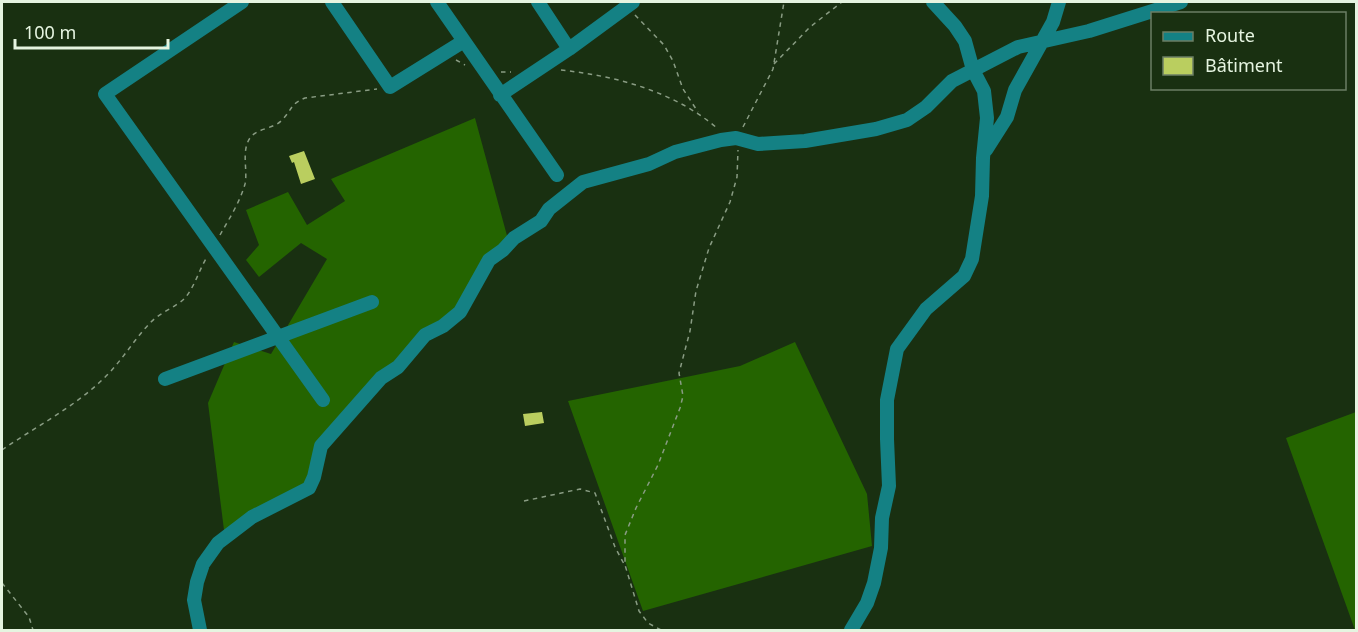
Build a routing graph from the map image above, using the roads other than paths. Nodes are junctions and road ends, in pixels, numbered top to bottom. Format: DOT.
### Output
graph roads {
  1 [pos="242,2"];
  2 [pos="332,2"];
  3 [pos="437,2"];
  4 [pos="538,2"];
  5 [pos="933,2"];
  6 [pos="1059,2"];
  7 [pos="1181,2"];
  8 [pos="630,4"];
  9 [pos="464,41"];
  10 [pos="1042,41"];
  11 [pos="568,49"];
  12 [pos="973,70"];
  13 [pos="500,96"];
  14 [pos="983,154"];
  15 [pos="557,175"];
  16 [pos="372,302"];
  17 [pos="278,337"];
  18 [pos="165,379"];
  19 [pos="323,399"];
  20 [pos="200,630"];
  21 [pos="851,630"];
  1 -- 17 [label="street"];
  2 -- 9 [label="street"];
  3 -- 9 [label="street"];
  4 -- 11 [label="street"];
  5 -- 12 [label="street"];
  6 -- 10 [label="street"];
  7 -- 10 [label="street"];
  8 -- 11 [label="street"];
  9 -- 13 [label="street"];
  10 -- 12 [label="street"];
  10 -- 14 [label="street"];
  11 -- 13 [label="street"];
  12 -- 14 [label="street"];
  12 -- 20 [label="street"];
  13 -- 15 [label="street"];
  14 -- 21 [label="street"];
  16 -- 17 [label="street"];
  17 -- 18 [label="street"];
  17 -- 19 [label="street"];
}
